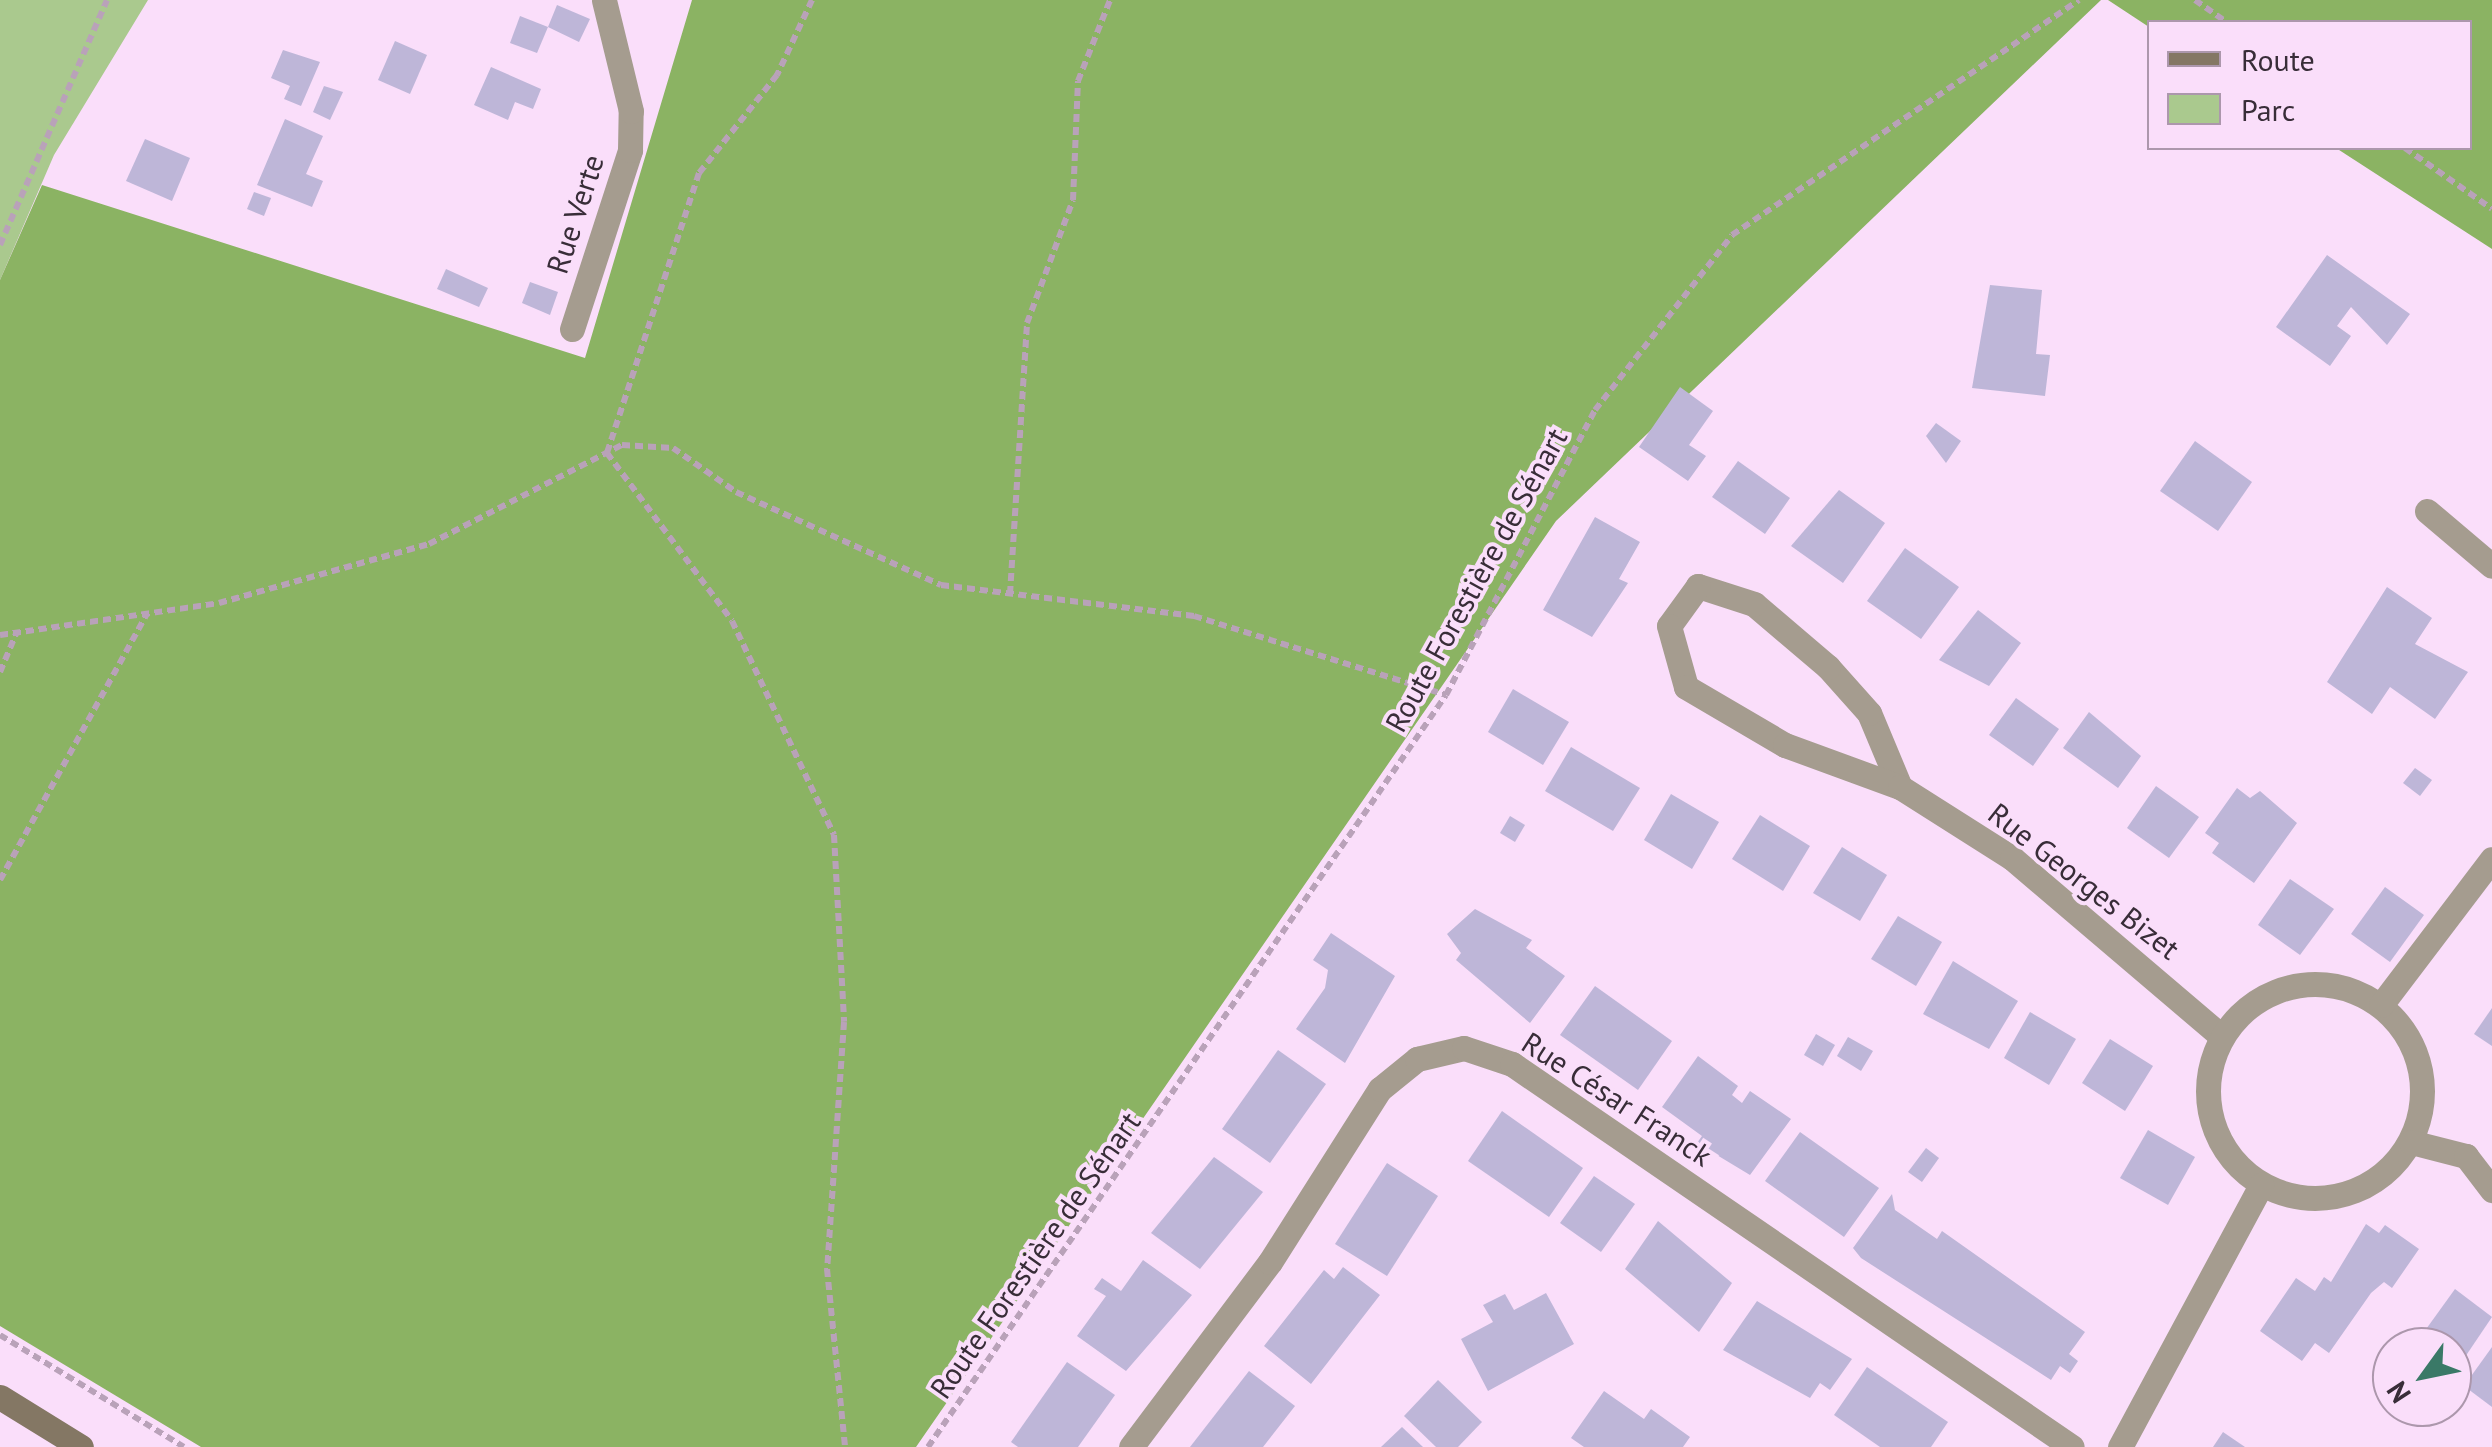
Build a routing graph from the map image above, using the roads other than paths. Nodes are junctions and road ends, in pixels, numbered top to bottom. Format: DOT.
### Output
graph roads {
  1 [pos="604,0"];
  2 [pos="572,330"];
  3 [pos="2427,511"];
  4 [pos="2492,566"];
  5 [pos="1900,786"];
  6 [pos="2492,859"];
  7 [pos="2381,1005"];
  8 [pos="2221,1036"];
  9 [pos="2411,1142"];
  10 [pos="2261,1185"];
  11 [pos="2492,1190"];
  12 [pos="0,1398"];
  13 [pos="81,1447"];
  14 [pos="1131,1447"];
  15 [pos="2072,1447"];
  16 [pos="2120,1447"];
  1 -- 2 [label="street, Rue Verte"];
  3 -- 4 [label="street"];
  5 -- 5 [label="street, Rue Georges Bizet"];
  5 -- 8 [label="street, Rue Georges Bizet"];
  6 -- 7 [label="street"];
  7 -- 8 [label="street"];
  7 -- 9 [label="street"];
  8 -- 10 [label="street"];
  9 -- 10 [label="street"];
  9 -- 11 [label="street"];
  10 -- 16 [label="street"];
  12 -- 13 [label="main road"];
  14 -- 15 [label="street, Rue César Franck"];
}
